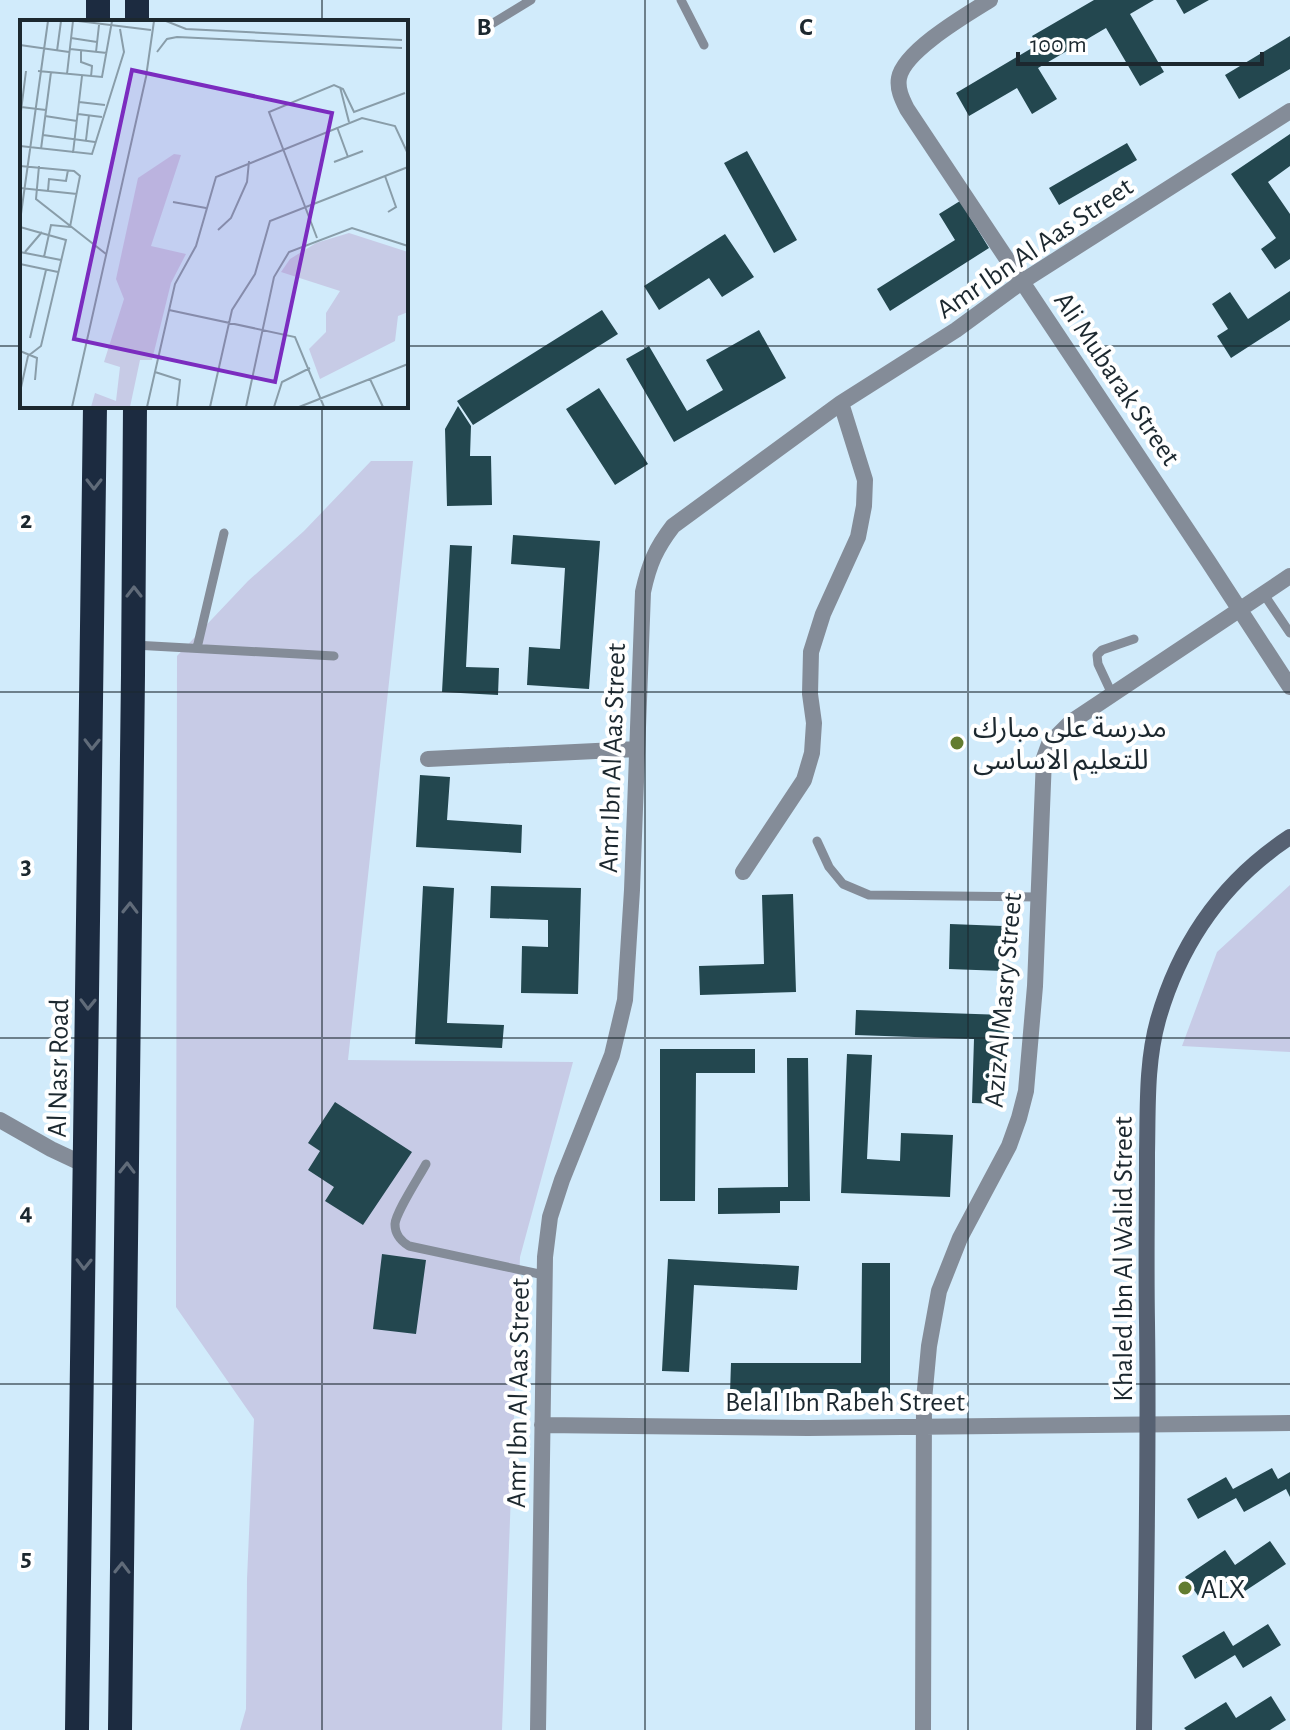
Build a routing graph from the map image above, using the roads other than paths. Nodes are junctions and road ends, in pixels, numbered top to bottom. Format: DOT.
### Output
graph roads {
  1 [pos="531,0"];
  2 [pos="681,0"];
  3 [pos="990,0"];
  4 [pos="485,28"];
  5 [pos="704,45"];
  6 [pos="1290,111"];
  7 [pos="1023,281"];
  8 [pos="841,403"];
  9 [pos="95,408"];
  10 [pos="135,408"];
  11 [pos="224,533"];
  12 [pos="1290,576"];
  13 [pos="1263,593"];
  14 [pos="1240,608"];
  15 [pos="1290,633"];
  16 [pos="1134,639"];
  17 [pos="134,645"];
  18 [pos="197,648"];
  19 [pos="334,656"];
  20 [pos="93,673"];
  21 [pos="133,675"];
  22 [pos="1290,687"];
  23 [pos="1112,694"];
  24 [pos="637,749"];
  25 [pos="428,759"];
  26 [pos="1290,837"];
  27 [pos="817,841"];
  28 [pos="743,872"];
  29 [pos="1038,897"];
  30 [pos="0,1120"];
  31 [pos="426,1164"];
  32 [pos="85,1165"];
  33 [pos="544,1275"];
  34 [pos="1290,1423"];
  35 [pos="1149,1424"];
  36 [pos="542,1425"];
  37 [pos="924,1427"];
  38 [pos="79,1613"];
  39 [pos="121,1616"];
  40 [pos="78,1660"];
  41 [pos="121,1663"];
  42 [pos="77,1730"];
  43 [pos="120,1730"];
  44 [pos="538,1730"];
  45 [pos="923,1730"];
  46 [pos="1144,1730"];
  1 -- 4 [label="lane"];
  2 -- 5 [label="lane"];
  3 -- 7 [label="street, Ali Mubarak Street"];
  6 -- 7 [label="street, Amr Ibn Al Aas Street"];
  7 -- 8 [label="street, Amr Ibn Al Aas Street"];
  7 -- 14 [label="street, Ali Mubarak Street"];
  8 -- 24 [label="street, Amr Ibn Al Aas Street"];
  8 -- 28 [label="street"];
  9 -- 20 [label="highway, Al Nasr Road, one-way"];
  17 -- 10 [label="highway, one-way"];
  11 -- 18 [label="lane"];
  12 -- 13 [label="street, Aziz Al Masry Street"];
  13 -- 14 [label="street, Aziz Al Masry Street"];
  13 -- 15 [label="lane"];
  14 -- 22 [label="street, Ali Mubarak Street"];
  14 -- 23 [label="street, Aziz Al Masry Street"];
  16 -- 23 [label="lane"];
  17 -- 18 [label="lane"];
  17 -- 21 [label="highway"];
  18 -- 19 [label="lane"];
  20 -- 21 [label="highway"];
  20 -- 32 [label="highway, Al Nasr Road, one-way"];
  39 -- 21 [label="highway, one-way"];
  23 -- 29 [label="street, Aziz Al Masry Street"];
  24 -- 25 [label="street"];
  24 -- 33 [label="street, Amr Ibn Al Aas Street"];
  26 -- 35 [label="street, Khaled Ibn Al Walid Street"];
  27 -- 29 [label="lane"];
  29 -- 37 [label="street, Aziz Al Masry Street"];
  30 -- 32 [label="street"];
  31 -- 33 [label="lane"];
  32 -- 38 [label="highway, Al Nasr Road, one-way"];
  33 -- 36 [label="street, Amr Ibn Al Aas Street"];
  34 -- 35 [label="street, Belal Ibn Rabeh Street"];
  35 -- 37 [label="street, Belal Ibn Rabeh Street"];
  35 -- 46 [label="street, Khaled Ibn Al Walid Street"];
  36 -- 37 [label="street, Belal Ibn Rabeh Street"];
  36 -- 44 [label="street, Amr Ibn Al Aas Street"];
  37 -- 45 [label="street, Aziz Al Masry Street"];
  38 -- 39 [label="highway"];
  38 -- 40 [label="highway, Al Nasr Road"];
  39 -- 41 [label="highway"];
  40 -- 41 [label="highway"];
  40 -- 42 [label="highway, Al Nasr Road"];
  41 -- 43 [label="highway"];
}
